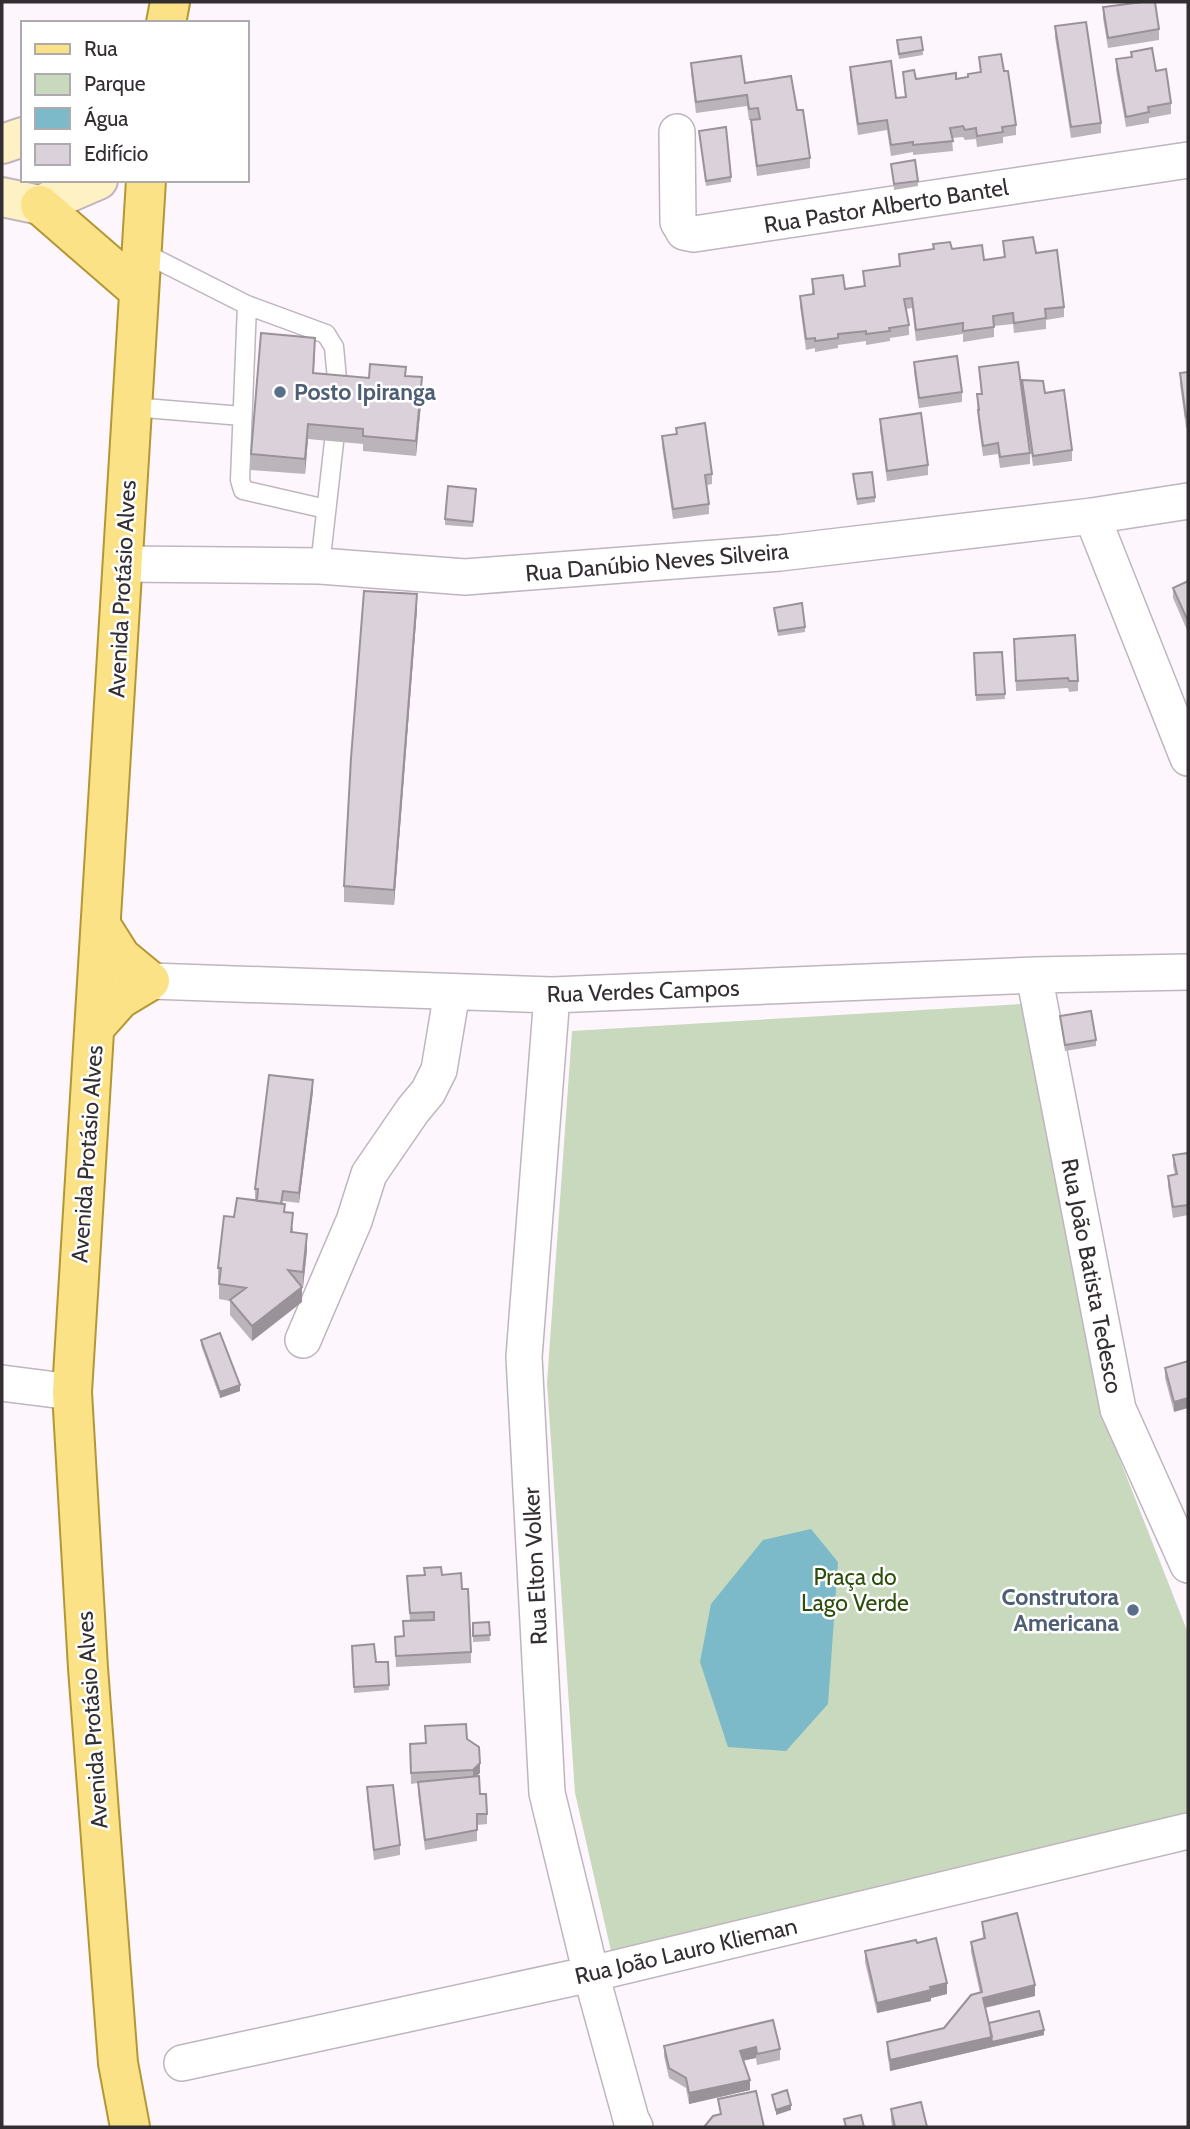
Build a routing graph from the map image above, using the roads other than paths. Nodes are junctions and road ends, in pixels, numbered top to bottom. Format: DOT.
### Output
graph roads {
  1 [pos="677,132"];
  2 [pos="21,138"];
  3 [pos="2,144"];
  4 [pos="1188,160"];
  5 [pos="93,182"];
  6 [pos="146,182"];
  7 [pos="2,197"];
  8 [pos="40,205"];
  9 [pos="142,252"];
  10 [pos="139,291"];
  11 [pos="247,305"];
  12 [pos="338,390"];
  13 [pos="132,407"];
  14 [pos="242,416"];
  15 [pos="334,442"];
  16 [pos="1188,501"];
  17 [pos="326,509"];
  18 [pos="1092,516"];
  19 [pos="123,564"];
  20 [pos="320,566"];
  21 [pos="1188,758"];
  22 [pos="102,927"];
  23 [pos="1188,972"];
  24 [pos="1034,975"];
  25 [pos="98,979"];
  26 [pos="149,981"];
  27 [pos="452,992"];
  28 [pos="552,995"];
  29 [pos="95,1027"];
  30 [pos="303,1340"];
  31 [pos="2,1383"];
  32 [pos="72,1392"];
  33 [pos="1188,1564"];
  34 [pos="1188,1831"];
  35 [pos="591,1975"];
  36 [pos="182,2063"];
  37 [pos="130,2127"];
  38 [pos="635,2127"];
  1 -- 4 [label="street, Rua Pastor Alberto Bantel"];
  2 -- 3 [label="main road"];
  5 -- 8 [label="main road"];
  6 -- 9 [label="main road, Avenida Protásio Alves"];
  7 -- 8 [label="main road"];
  8 -- 10 [label="main road"];
  9 -- 10 [label="main road, Avenida Protásio Alves"];
  9 -- 11 [label="lane"];
  10 -- 13 [label="main road, Avenida Protásio Alves"];
  11 -- 12 [label="lane"];
  11 -- 14 [label="lane"];
  13 -- 14 [label="lane"];
  13 -- 19 [label="main road, Avenida Protásio Alves"];
  14 -- 17 [label="lane"];
  15 -- 17 [label="lane"];
  16 -- 18 [label="street, Rua Danúbio Neves Silveira"];
  17 -- 20 [label="lane"];
  18 -- 20 [label="street, Rua Danúbio Neves Silveira"];
  18 -- 21 [label="street"];
  19 -- 20 [label="street, Rua Danúbio Neves Silveira"];
  19 -- 22 [label="main road, Avenida Protásio Alves"];
  22 -- 25 [label="main road, Avenida Protásio Alves"];
  22 -- 26 [label="main road"];
  23 -- 24 [label="street, Rua Verdes Campos"];
  24 -- 28 [label="street, Rua Verdes Campos"];
  24 -- 33 [label="street, Rua João Batista Tedesco"];
  25 -- 26 [label="street, Rua Verdes Campos"];
  25 -- 29 [label="main road, Avenida Protásio Alves"];
  26 -- 27 [label="street, Rua Verdes Campos"];
  26 -- 29 [label="main road"];
  27 -- 28 [label="street, Rua Verdes Campos"];
  27 -- 30 [label="street"];
  28 -- 35 [label="street, Rua Elton Volker"];
  29 -- 32 [label="main road, Avenida Protásio Alves"];
  31 -- 32 [label="street"];
  32 -- 37 [label="main road, Avenida Protásio Alves"];
  34 -- 35 [label="street, Rua João Lauro Klieman"];
  35 -- 36 [label="street, Rua João Lauro Klieman"];
  35 -- 38 [label="street, Rua Elton Volker"];
}
